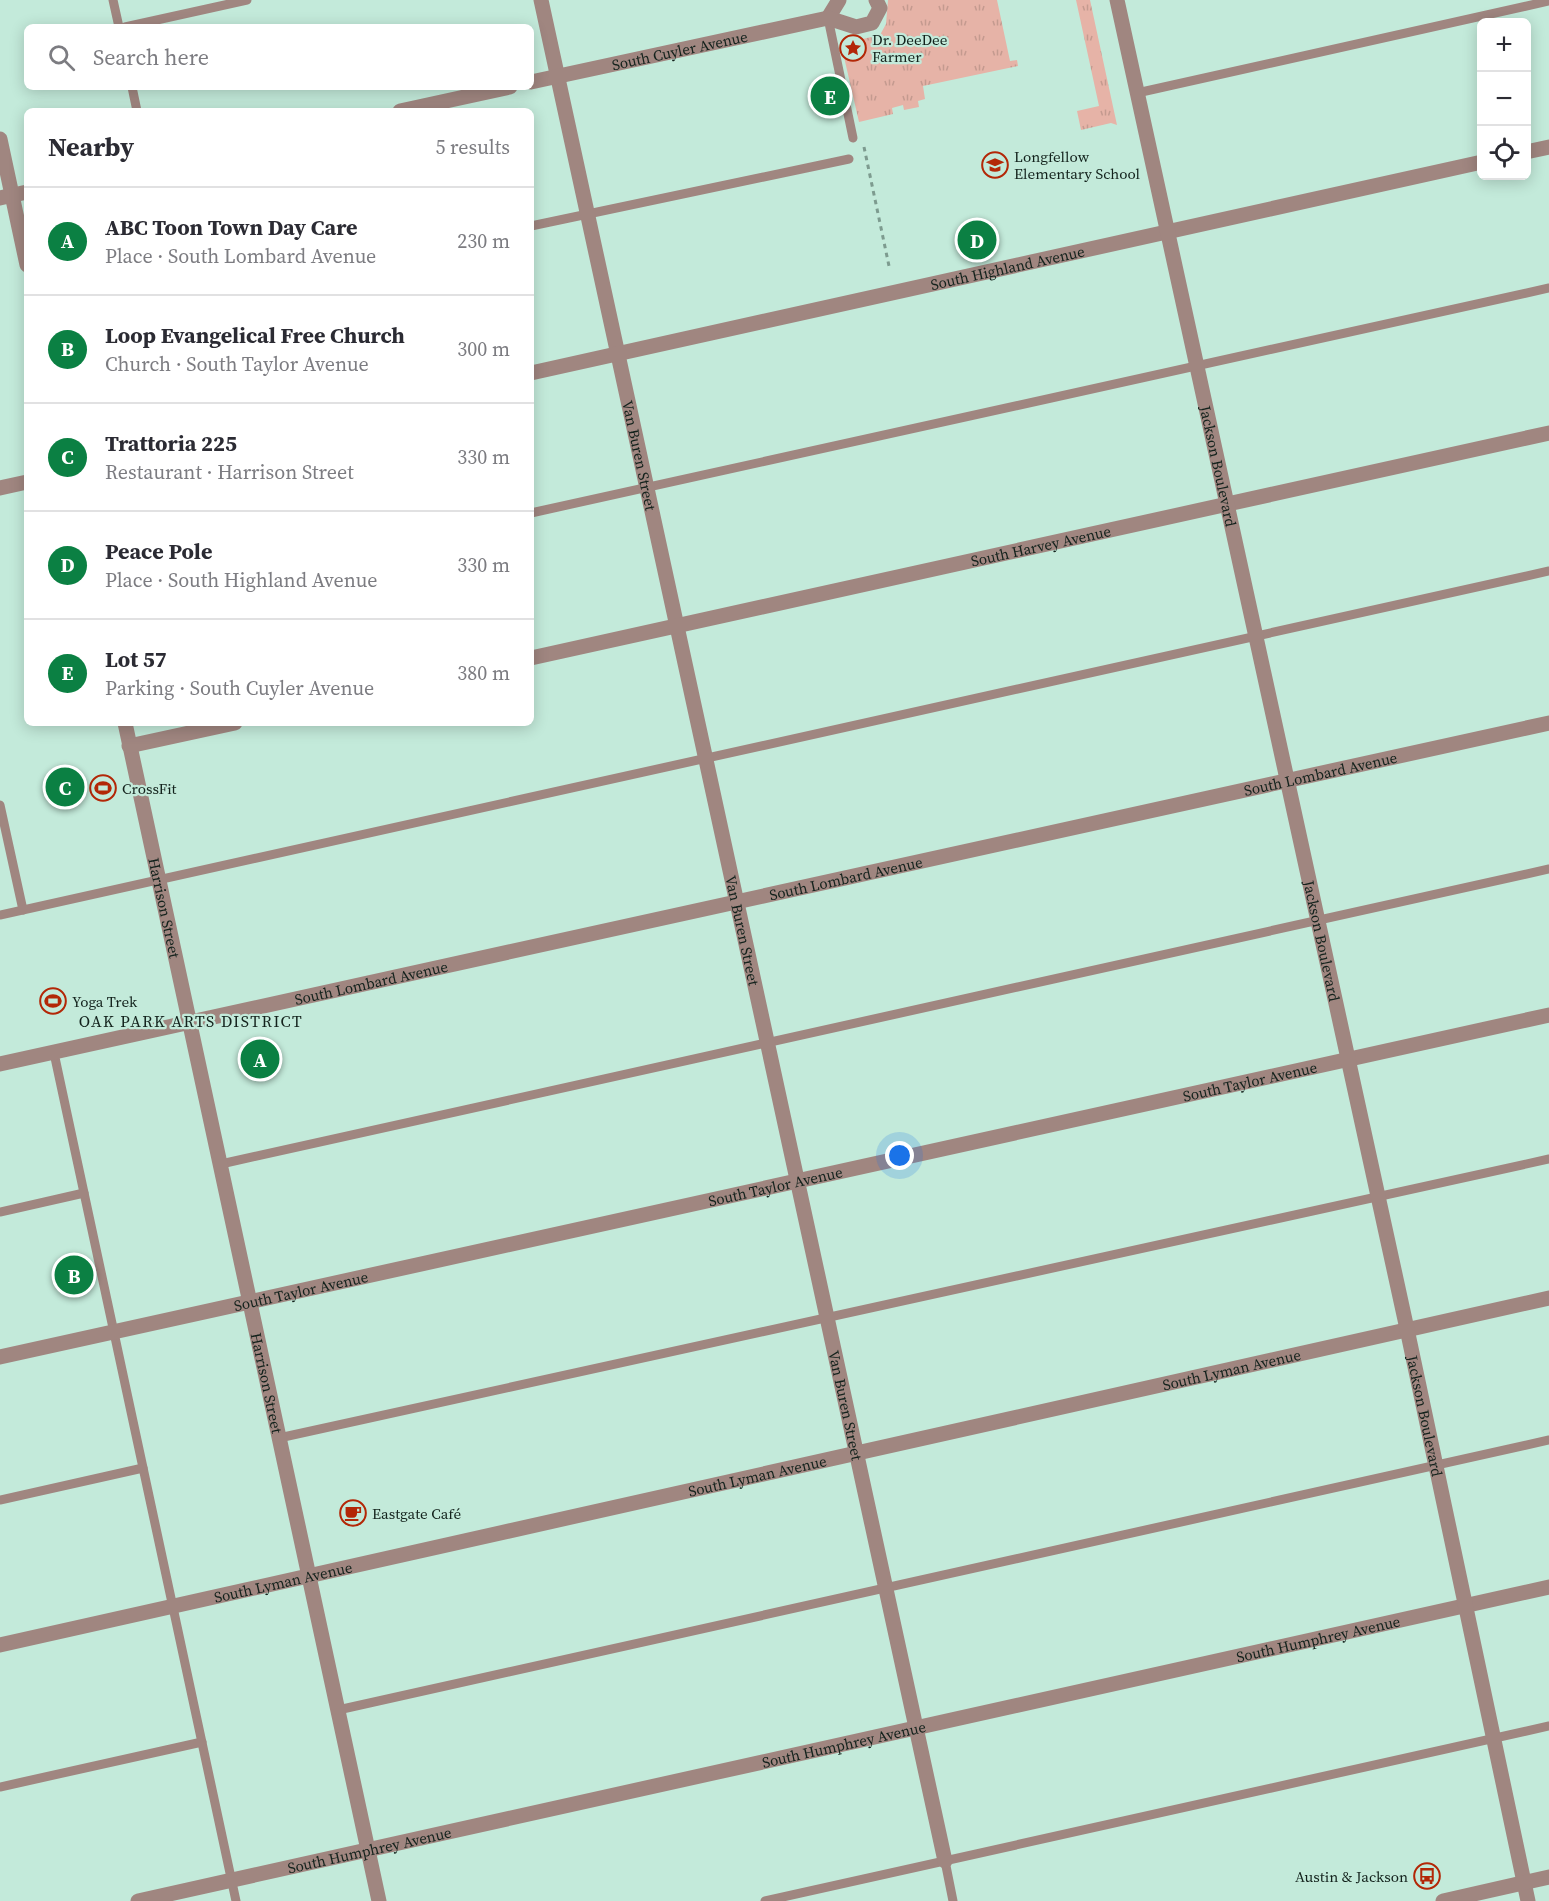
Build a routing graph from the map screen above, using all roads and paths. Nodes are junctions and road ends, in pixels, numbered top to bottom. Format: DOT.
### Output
graph roads {
  1 [pos="113,0"];
  2 [pos="247,0"];
  3 [pos="541,0"];
  4 [pos="839,0"];
  5 [pos="876,0"];
  6 [pos="1117,0"];
  7 [pos="1549,1"];
  8 [pos="828,18"];
  9 [pos="118,24"];
  10 [pos="139,24"];
  11 [pos="558,76"];
  12 [pos="534,81"];
  13 [pos="133,90"];
  14 [pos="496,90"];
  15 [pos="1137,93"];
  16 [pos="137,108"];
  17 [pos="414,108"];
  18 [pos="853,138"];
  19 [pos="0,139"];
  20 [pos="863,144"];
  21 [pos="1549,147"];
  22 [pos="1531,151"];
  23 [pos="849,159"];
  24 [pos="1477,163"];
  25 [pos="13,195"];
  26 [pos="588,213"];
  27 [pos="534,224"];
  28 [pos="1167,234"];
  29 [pos="24,250"];
  30 [pos="889,266"];
  31 [pos="1549,288"];
  32 [pos="618,354"];
  33 [pos="1196,366"];
  34 [pos="534,372"];
  35 [pos="1549,433"];
  36 [pos="24,483"];
  37 [pos="0,488"];
  38 [pos="647,488"];
  39 [pos="1227,504"];
  40 [pos="534,512"];
  41 [pos="1549,571"];
  42 [pos="677,626"];
  43 [pos="1255,636"];
  44 [pos="534,657"];
  45 [pos="1549,723"];
  46 [pos="125,726"];
  47 [pos="221,726"];
  48 [pos="129,746"];
  49 [pos="706,758"];
  50 [pos="1286,781"];
  51 [pos="0,805"];
  52 [pos="1549,869"];
  53 [pos="159,880"];
  54 [pos="737,902"];
  55 [pos="22,910"];
  56 [pos="0,915"];
  57 [pos="1317,920"];
  58 [pos="1549,1015"];
  59 [pos="190,1023"];
  60 [pos="767,1042"];
  61 [pos="54,1053"];
  62 [pos="1348,1060"];
  63 [pos="0,1064"];
  64 [pos="1549,1159"];
  65 [pos="220,1164"];
  66 [pos="797,1181"];
  67 [pos="84,1193"];
  68 [pos="1378,1196"];
  69 [pos="0,1212"];
  70 [pos="1549,1298"];
  71 [pos="250,1303"];
  72 [pos="827,1318"];
  73 [pos="1407,1329"];
  74 [pos="114,1332"];
  75 [pos="0,1357"];
  76 [pos="279,1438"];
  77 [pos="1549,1440"];
  78 [pos="856,1453"];
  79 [pos="1436,1465"];
  80 [pos="143,1468"];
  81 [pos="0,1500"];
  82 [pos="309,1574"];
  83 [pos="1549,1587"];
  84 [pos="885,1588"];
  85 [pos="173,1605"];
  86 [pos="1466,1606"];
  87 [pos="0,1645"];
  88 [pos="338,1710"];
  89 [pos="1549,1726"];
  90 [pos="916,1728"];
  91 [pos="1493,1738"];
  92 [pos="202,1742"];
  93 [pos="0,1787"];
  94 [pos="368,1850"];
  95 [pos="945,1861"];
  96 [pos="1549,1877"];
  97 [pos="232,1880"];
  98 [pos="1523,1883"];
  99 [pos="138,1901"];
  100 [pos="236,1901"];
  101 [pos="379,1901"];
  102 [pos="765,1901"];
  103 [pos="953,1901"];
  104 [pos="1443,1901"];
  105 [pos="1528,1901"];
  1 -- 9 [label="lane"];
  2 -- 10 [label="lane"];
  3 -- 11 [label="street, Van Buren Street"];
  4 -- 8 [label="street"];
  5 -- 8 [label="street, South Cuyler Avenue"];
  6 -- 15 [label="street, Jackson Boulevard"];
  7 -- 15 [label="lane"];
  8 -- 11 [label="street, South Cuyler Avenue"];
  8 -- 18 [label="lane"];
  11 -- 12 [label="street, South Cuyler Avenue"];
  11 -- 26 [label="street, Van Buren Street"];
  13 -- 16 [label="lane"];
  14 -- 17 [label="street"];
  15 -- 28 [label="street, Jackson Boulevard"];
  19 -- 25 [label="street"];
  20 -- 30 [label="path"];
  21 -- 22 [label="street"];
  23 -- 26 [label="lane"];
  24 -- 28 [label="street, South Highland Avenue"];
  25 -- 29 [label="street"];
  26 -- 27 [label="lane"];
  26 -- 32 [label="street, Van Buren Street"];
  28 -- 32 [label="street, South Highland Avenue"];
  28 -- 33 [label="street, Jackson Boulevard"];
  31 -- 33 [label="lane"];
  32 -- 34 [label="street, South Highland Avenue"];
  32 -- 38 [label="street, Van Buren Street"];
  33 -- 38 [label="lane"];
  33 -- 39 [label="street, Jackson Boulevard"];
  35 -- 39 [label="street, South Harvey Avenue"];
  36 -- 37 [label="street"];
  38 -- 40 [label="lane"];
  38 -- 42 [label="street, Van Buren Street"];
  39 -- 42 [label="street, South Harvey Avenue"];
  39 -- 43 [label="street, Jackson Boulevard"];
  41 -- 43 [label="lane"];
  42 -- 44 [label="street, South Harvey Avenue"];
  42 -- 49 [label="street, Van Buren Street"];
  43 -- 49 [label="lane"];
  43 -- 50 [label="street, Jackson Boulevard"];
  45 -- 50 [label="street, South Lombard Avenue"];
  46 -- 48 [label="street, Harrison Street"];
  47 -- 48 [label="street"];
  48 -- 53 [label="street, Harrison Street"];
  49 -- 53 [label="lane"];
  49 -- 54 [label="street, Van Buren Street"];
  50 -- 54 [label="street, South Lombard Avenue"];
  50 -- 57 [label="street, Jackson Boulevard"];
  51 -- 55 [label="lane"];
  52 -- 57 [label="lane"];
  53 -- 55 [label="lane"];
  53 -- 59 [label="street, Harrison Street"];
  54 -- 59 [label="street, South Lombard Avenue"];
  54 -- 60 [label="street, Van Buren Street"];
  55 -- 56 [label="lane"];
  57 -- 60 [label="lane"];
  57 -- 62 [label="street, Jackson Boulevard"];
  58 -- 62 [label="street, South Taylor Avenue"];
  59 -- 61 [label="street, South Lombard Avenue"];
  59 -- 65 [label="street, Harrison Street"];
  60 -- 65 [label="lane"];
  60 -- 66 [label="street, Van Buren Street"];
  61 -- 63 [label="street, South Lombard Avenue"];
  61 -- 67 [label="lane"];
  62 -- 66 [label="street, South Taylor Avenue"];
  62 -- 68 [label="street, Jackson Boulevard"];
  64 -- 68 [label="lane"];
  65 -- 71 [label="street, Harrison Street"];
  66 -- 71 [label="street, South Taylor Avenue"];
  66 -- 72 [label="street, Van Buren Street"];
  67 -- 69 [label="lane"];
  67 -- 74 [label="lane"];
  68 -- 72 [label="lane"];
  68 -- 73 [label="street, Jackson Boulevard"];
  70 -- 73 [label="street, South Lyman Avenue"];
  71 -- 74 [label="street, South Taylor Avenue"];
  71 -- 76 [label="street, Harrison Street"];
  72 -- 76 [label="lane"];
  72 -- 78 [label="street, Van Buren Street"];
  73 -- 78 [label="street, South Lyman Avenue"];
  73 -- 79 [label="street, Jackson Boulevard"];
  74 -- 75 [label="street, South Taylor Avenue"];
  74 -- 80 [label="lane"];
  76 -- 82 [label="street, Harrison Street"];
  77 -- 79 [label="lane"];
  78 -- 82 [label="street, South Lyman Avenue"];
  78 -- 84 [label="street, Van Buren Street"];
  79 -- 84 [label="lane"];
  79 -- 86 [label="street, Jackson Boulevard"];
  80 -- 81 [label="lane"];
  80 -- 85 [label="lane"];
  82 -- 85 [label="street, South Lyman Avenue"];
  82 -- 88 [label="street, Harrison Street"];
  83 -- 86 [label="street, South Humphrey Avenue"];
  84 -- 88 [label="lane"];
  84 -- 90 [label="street, Van Buren Street"];
  85 -- 87 [label="street, South Lyman Avenue"];
  85 -- 92 [label="lane"];
  86 -- 90 [label="street, South Humphrey Avenue"];
  86 -- 91 [label="street, Jackson Boulevard"];
  88 -- 94 [label="street, Harrison Street"];
  89 -- 91 [label="lane"];
  90 -- 94 [label="street, South Humphrey Avenue"];
  90 -- 95 [label="street, Van Buren Street"];
  91 -- 95 [label="lane"];
  91 -- 98 [label="street, Jackson Boulevard"];
  92 -- 93 [label="lane"];
  92 -- 97 [label="lane"];
  94 -- 97 [label="street, South Humphrey Avenue"];
  94 -- 101 [label="street, Harrison Street"];
  95 -- 102 [label="lane"];
  95 -- 103 [label="lane"];
  96 -- 98 [label="street"];
  97 -- 99 [label="street, South Humphrey Avenue"];
  97 -- 100 [label="lane"];
  98 -- 104 [label="street"];
  98 -- 105 [label="street, Jackson Boulevard"];
}
